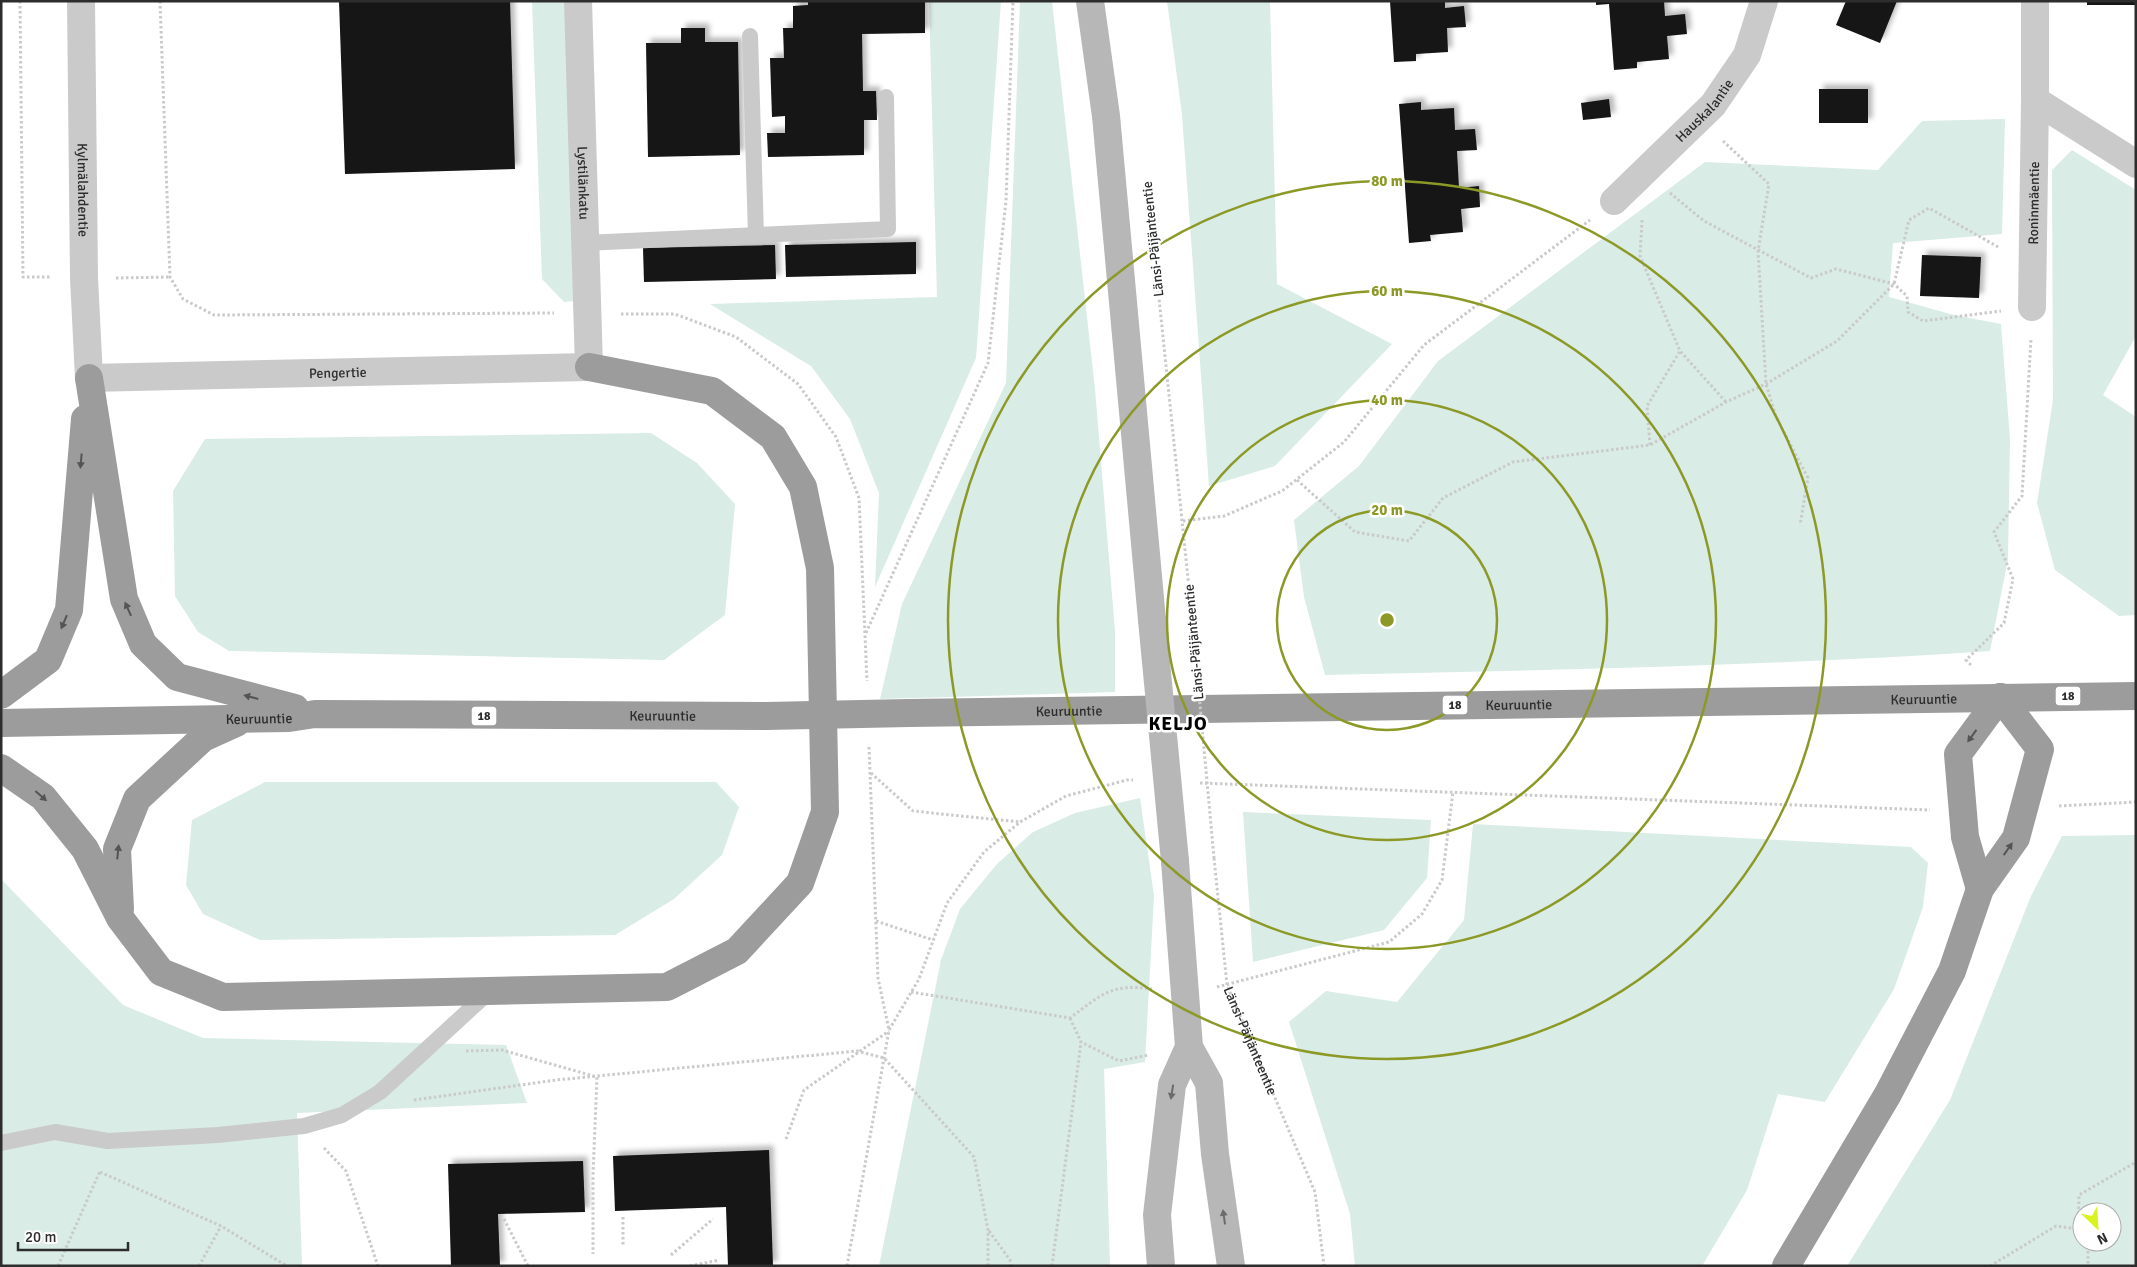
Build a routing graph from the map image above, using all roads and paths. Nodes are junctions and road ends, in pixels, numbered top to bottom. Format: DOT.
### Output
graph roads {
  1 [pos="81,1"];
  2 [pos="160,1"];
  3 [pos="578,1"];
  4 [pos="1013,1"];
  5 [pos="1090,1"];
  6 [pos="1764,1"];
  7 [pos="2035,1"];
  8 [pos="750,36"];
  9 [pos="886,97"];
  10 [pos="2035,100"];
  11 [pos="1713,105"];
  12 [pos="2136,164"];
  13 [pos="1644,172"];
  14 [pos="1614,201"];
  15 [pos="756,235"];
  16 [pos="584,243"];
  17 [pos="1154,248"];
  18 [pos="1758,251"];
  19 [pos="2033,266"];
  20 [pos="1894,284"];
  21 [pos="2032,307"];
  22 [pos="588,312"];
  23 [pos="1680,351"];
  24 [pos="589,366"];
  25 [pos="88,378"];
  26 [pos="1766,384"];
  27 [pos="1726,402"];
  28 [pos="1650,445"];
  29 [pos="1297,480"];
  30 [pos="1183,521"];
  31 [pos="1800,524"];
  32 [pos="865,634"];
  33 [pos="1,695"];
  34 [pos="2136,696"];
  35 [pos="2000,697"];
  36 [pos="315,714"];
  37 [pos="247,718"];
  38 [pos="1,723"];
  39 [pos="1,768"];
  40 [pos="870,772"];
  41 [pos="1136,780"];
  42 [pos="1194,782"];
  43 [pos="1453,792"];
  44 [pos="2136,802"];
  45 [pos="2026,808"];
  46 [pos="1964,811"];
  47 [pos="1020,822"];
  48 [pos="1980,889"];
  49 [pos="120,918"];
  50 [pos="876,921"];
  51 [pos="933,940"];
  52 [pos="1227,985"];
  53 [pos="490,991"];
  54 [pos="911,992"];
  55 [pos="1186,994"];
  56 [pos="1070,1018"];
  57 [pos="889,1030"];
  58 [pos="1081,1042"];
  59 [pos="1189,1047"];
  60 [pos="426,1051"];
  61 [pos="857,1051"];
  62 [pos="884,1058"];
  63 [pos="597,1077"];
  64 [pos="380,1092"];
  65 [pos="304,1126"];
  66 [pos="786,1139"];
  67 [pos="108,1141"];
  68 [pos="1,1142"];
  69 [pos="2136,1162"];
  70 [pos="100,1172"];
  71 [pos="2079,1202"];
  72 [pos="623,1217"];
  73 [pos="504,1219"];
  74 [pos="713,1219"];
  75 [pos="221,1226"];
  76 [pos="2072,1228"];
  77 [pos="988,1230"];
  78 [pos="623,1247"];
  79 [pos="2088,1252"];
  80 [pos="593,1254"];
  81 [pos="672,1255"];
  82 [pos="719,1260"];
  83 [pos="284,1265"];
  84 [pos="58,1266"];
  85 [pos="199,1266"];
  86 [pos="378,1266"];
  87 [pos="528,1266"];
  88 [pos="690,1266"];
  89 [pos="847,1266"];
  90 [pos="988,1266"];
  91 [pos="1011,1266"];
  92 [pos="1052,1266"];
  93 [pos="1161,1266"];
  94 [pos="1231,1266"];
  95 [pos="1324,1266"];
  96 [pos="1786,1266"];
  97 [pos="1990,1266"];
  98 [pos="2088,1266"];
  1 -- 25 [label="street, Kylmälahdentie"];
  2 -- 22 [label="path"];
  3 -- 16 [label="street, Lystilänkatu"];
  4 -- 32 [label="path"];
  5 -- 55 [label="main road, bridge"];
  6 -- 11 [label="street, Hauskalantie"];
  7 -- 10 [label="street, Roninmäentie"];
  8 -- 15 [label="lane"];
  9 -- 15 [label="lane"];
  10 -- 12 [label="street"];
  10 -- 19 [label="street, Roninmäentie"];
  11 -- 13 [label="street, Hauskalantie"];
  11 -- 18 [label="path"];
  13 -- 14 [label="street, Hauskalantie"];
  13 -- 18 [label="path"];
  13 -- 23 [label="path"];
  14 -- 29 [label="path"];
  15 -- 16 [label="lane"];
  16 -- 22 [label="street, Lystilänkatu"];
  17 -- 30 [label="path, Länsi-Päijänteentie"];
  18 -- 20 [label="path"];
  18 -- 26 [label="path"];
  19 -- 20 [label="path"];
  19 -- 21 [label="street, Roninmäentie"];
  20 -- 21 [label="path"];
  20 -- 26 [label="path"];
  21 -- 35 [label="path"];
  22 -- 24 [label="street, Lystilänkatu"];
  23 -- 27 [label="path"];
  23 -- 28 [label="path"];
  24 -- 25 [label="street, Pengertie"];
  24 -- 53 [label="highway"];
  25 -- 33 [label="highway, one-way"];
  36 -- 25 [label="highway, one-way"];
  26 -- 27 [label="path"];
  26 -- 31 [label="path"];
  27 -- 28 [label="path"];
  28 -- 29 [label="path"];
  29 -- 30 [label="path"];
  30 -- 52 [label="path, Länsi-Päijänteentie, bridge"];
  34 -- 35 [label="highway, Keuruuntie / 18"];
  35 -- 36 [label="highway, Keuruuntie / 18, bridge"];
  35 -- 45 [label="highway"];
  35 -- 46 [label="highway, one-way"];
  36 -- 37 [label="highway, Keuruuntie / 18"];
  37 -- 38 [label="highway, Keuruuntie / 18"];
  49 -- 37 [label="highway, one-way"];
  39 -- 49 [label="highway, one-way"];
  40 -- 47 [label="path"];
  41 -- 47 [label="path"];
  42 -- 43 [label="path"];
  43 -- 46 [label="path"];
  43 -- 52 [label="path"];
  44 -- 45 [label="path"];
  48 -- 45 [label="highway, one-way"];
  46 -- 48 [label="highway"];
  47 -- 51 [label="path"];
  48 -- 96 [label="highway"];
  49 -- 53 [label="highway"];
  50 -- 51 [label="path"];
  51 -- 54 [label="path"];
  52 -- 55 [label="path"];
  52 -- 95 [label="path, Länsi-Päijänteentie"];
  53 -- 60 [label="lane"];
  54 -- 56 [label="path"];
  54 -- 57 [label="path"];
  55 -- 56 [label="path"];
  55 -- 59 [label="main road"];
  56 -- 58 [label="path"];
  57 -- 61 [label="path"];
  57 -- 62 [label="path"];
  58 -- 59 [label="path"];
  58 -- 92 [label="path"];
  59 -- 93 [label="main road, one-way"];
  94 -- 59 [label="main road, one-way"];
  60 -- 63 [label="path"];
  60 -- 64 [label="lane"];
  61 -- 62 [label="path"];
  61 -- 63 [label="path"];
  61 -- 66 [label="path"];
  62 -- 77 [label="path"];
  62 -- 89 [label="path"];
  63 -- 64 [label="path"];
  63 -- 80 [label="path"];
  64 -- 65 [label="lane"];
  65 -- 67 [label="lane"];
  65 -- 86 [label="path"];
  67 -- 68 [label="lane"];
  67 -- 70 [label="path"];
  69 -- 71 [label="path"];
  70 -- 75 [label="path"];
  70 -- 84 [label="path"];
  72 -- 78 [label="path"];
  73 -- 87 [label="path"];
  74 -- 81 [label="path"];
  75 -- 83 [label="path"];
  75 -- 85 [label="path"];
  76 -- 97 [label="path"];
  77 -- 90 [label="path"];
  77 -- 91 [label="path"];
  79 -- 98 [label="path"];
  82 -- 88 [label="path"];
}
